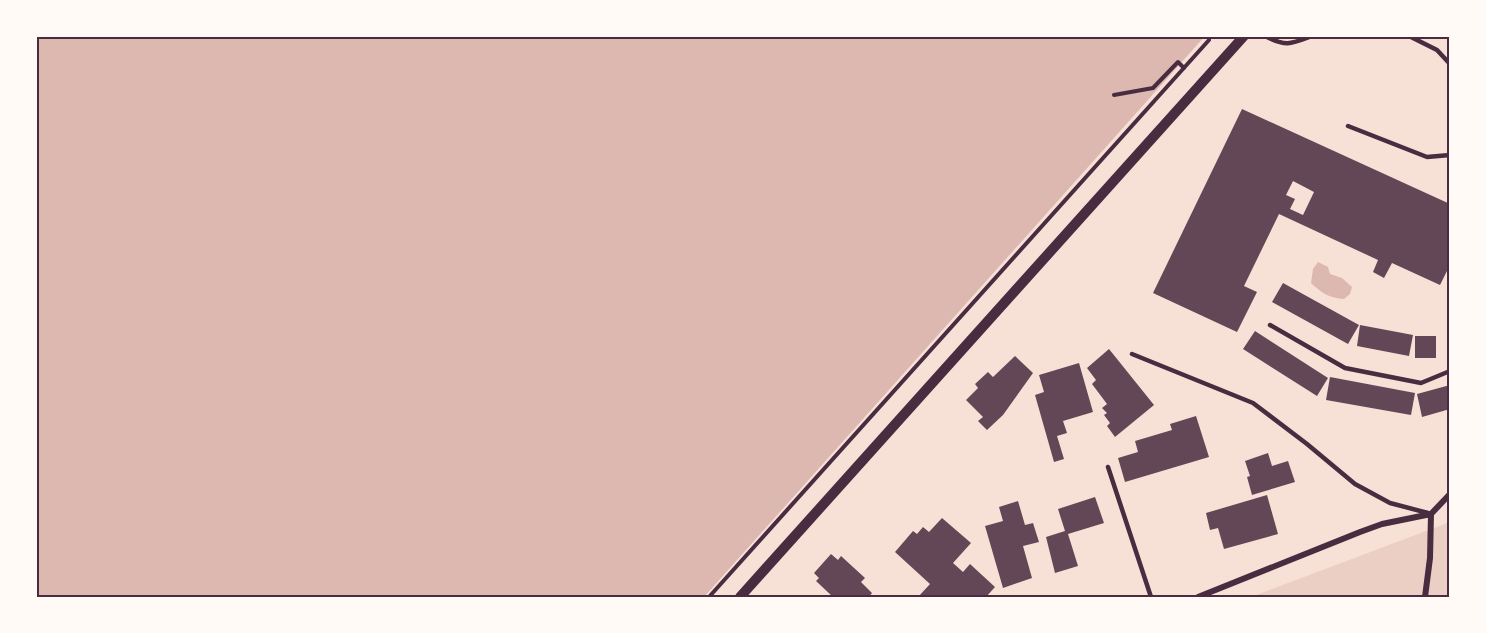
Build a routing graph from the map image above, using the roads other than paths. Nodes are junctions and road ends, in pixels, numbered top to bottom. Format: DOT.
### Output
graph roads {
  1 [pos="1244,36"];
  2 [pos="1265,36"];
  3 [pos="1312,36"];
  4 [pos="1409,36"];
  5 [pos="1450,64"];
  6 [pos="1348,126"];
  7 [pos="1450,155"];
  8 [pos="1270,325"];
  9 [pos="1132,354"];
  10 [pos="1450,371"];
  11 [pos="1108,467"];
  12 [pos="1450,494"];
  13 [pos="1431,514"];
  14 [pos="740,597"];
  15 [pos="1150,597"];
  16 [pos="1198,597"];
  17 [pos="1425,597"];
  1 -- 14 [label="street"];
  2 -- 3 [label="lane"];
  4 -- 5 [label="lane"];
  6 -- 7 [label="lane"];
  8 -- 10 [label="lane"];
  9 -- 13 [label="lane"];
  11 -- 15 [label="lane"];
  12 -- 13 [label="street"];
  13 -- 16 [label="street"];
  13 -- 17 [label="street"];
}
